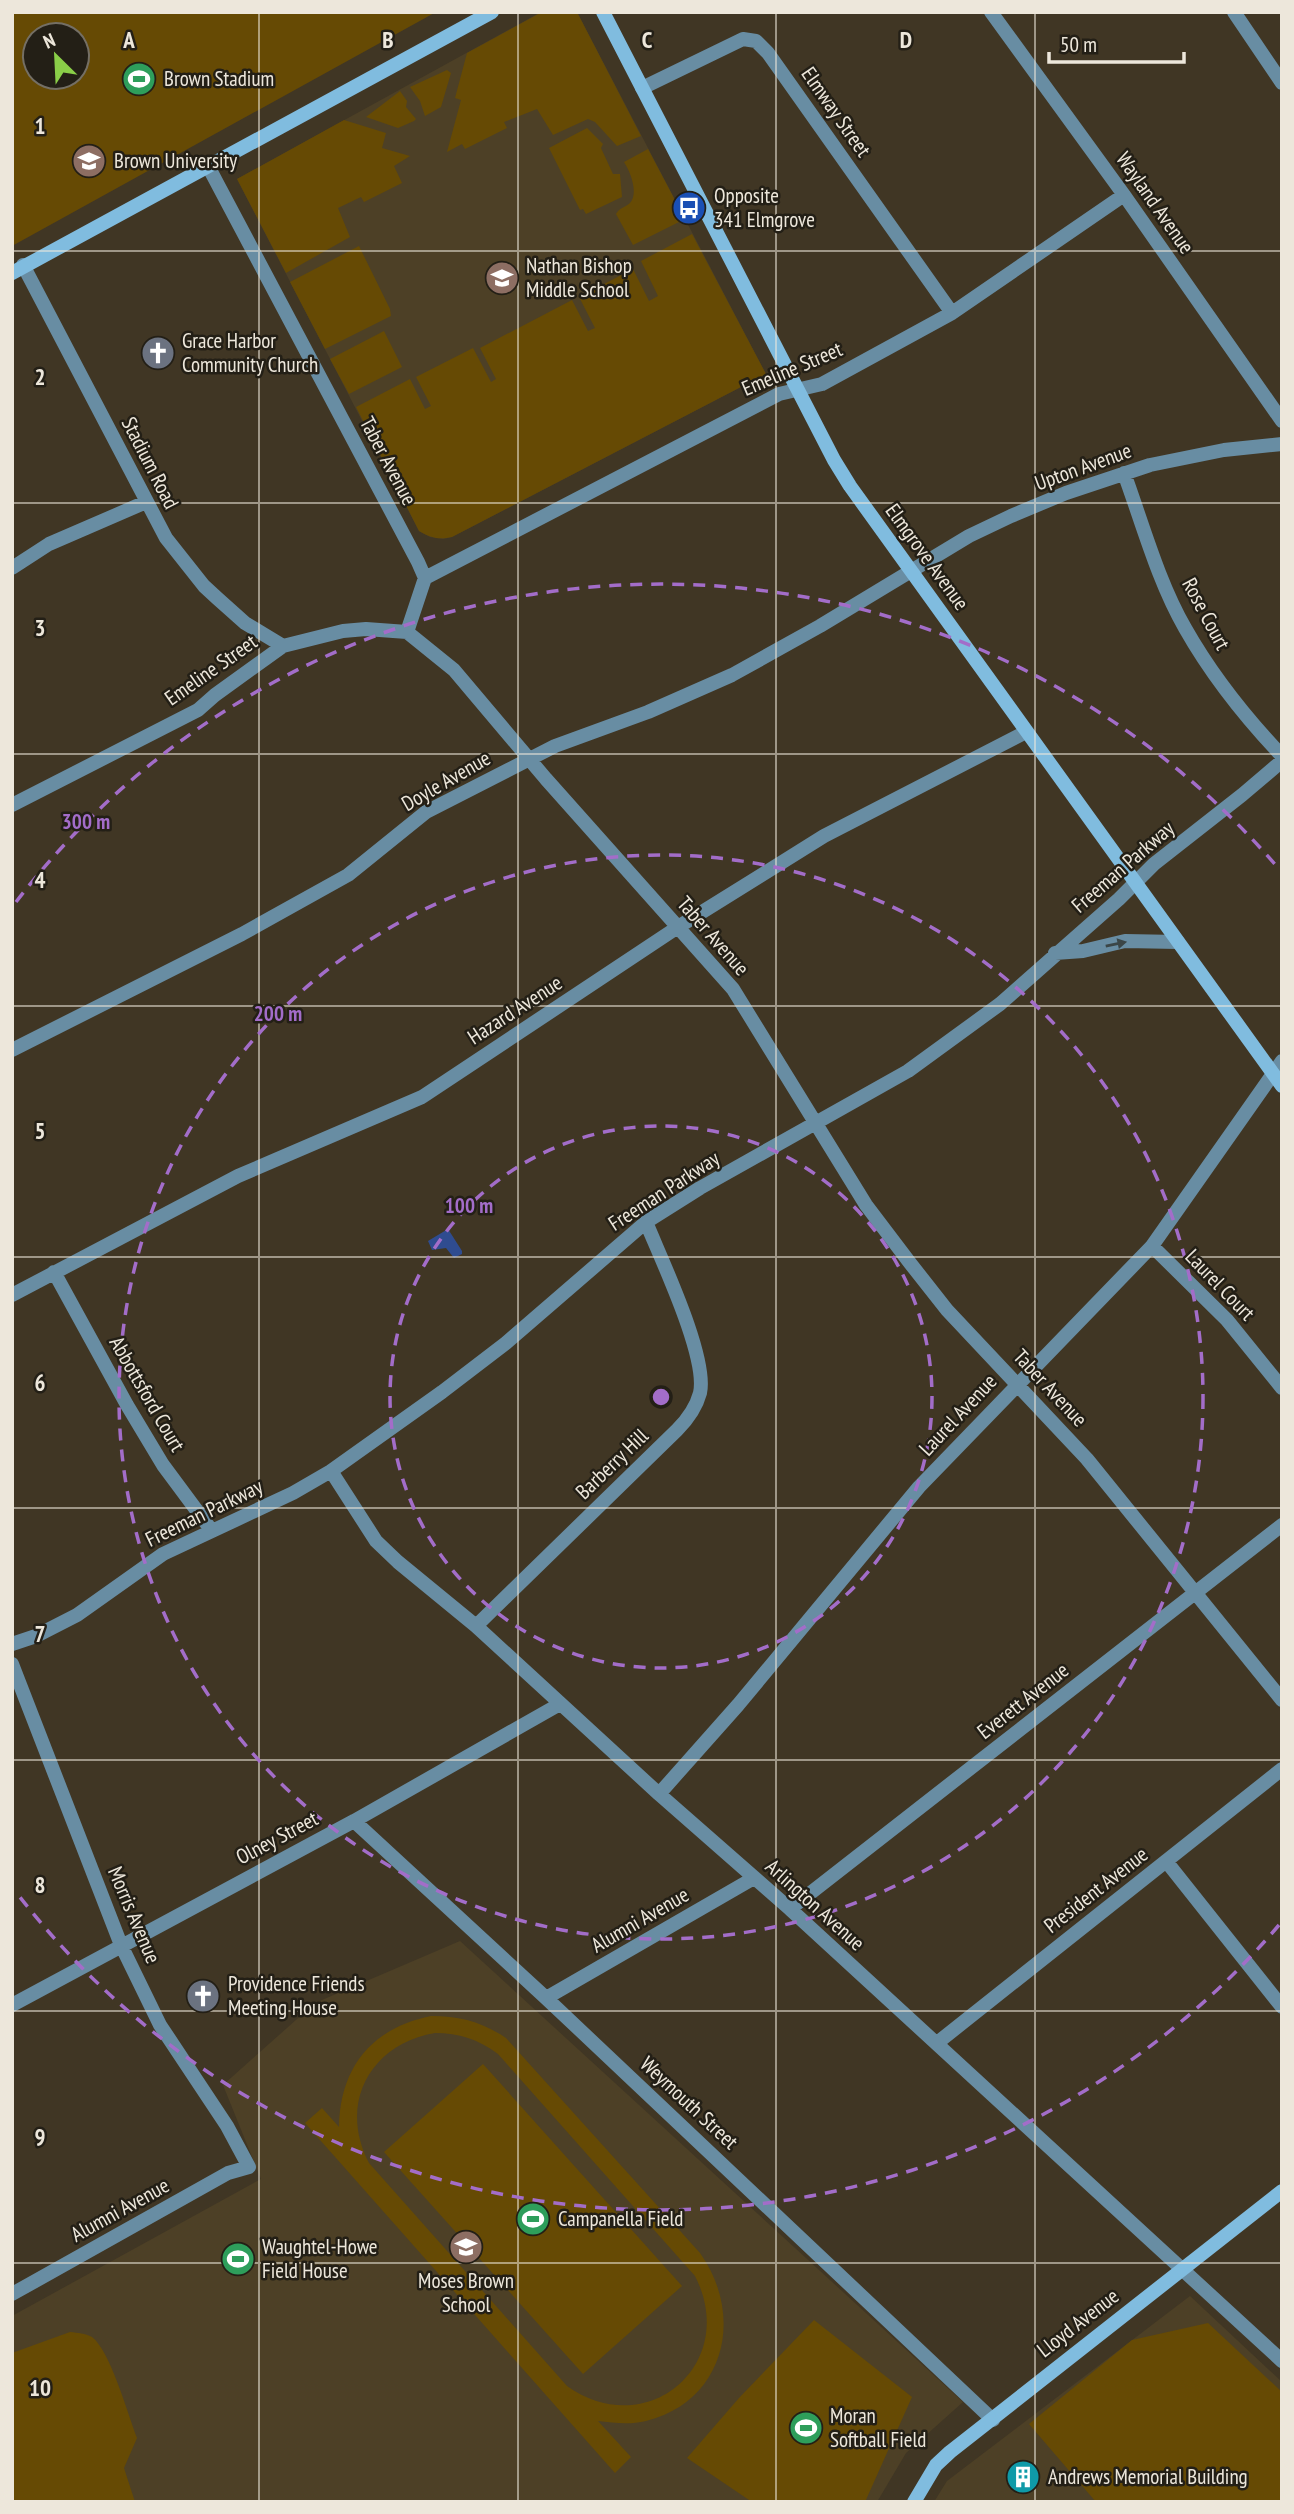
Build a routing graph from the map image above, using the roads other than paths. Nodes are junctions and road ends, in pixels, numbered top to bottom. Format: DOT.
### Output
graph roads {
  1 [pos="492,12"];
  2 [pos="603,12"];
  3 [pos="991,12"];
  4 [pos="1234,12"];
  5 [pos="1282,83"];
  6 [pos="642,88"];
  7 [pos="208,166"];
  8 [pos="1124,195"];
  9 [pos="18,269"];
  10 [pos="952,313"];
  11 [pos="799,389"];
  12 [pos="1282,421"];
  13 [pos="1282,444"];
  14 [pos="1124,473"];
  15 [pos="146,502"];
  16 [pos="12,568"];
  17 [pos="912,571"];
  18 [pos="425,578"];
  19 [pos="407,632"];
  20 [pos="283,646"];
  21 [pos="1026,732"];
  22 [pos="529,759"];
  23 [pos="1282,759"];
  24 [pos="12,805"];
  25 [pos="1135,882"];
  26 [pos="678,928"];
  27 [pos="1178,942"];
  28 [pos="1055,953"];
  29 [pos="12,1050"];
  30 [pos="1282,1061"];
  31 [pos="1277,1080"];
  32 [pos="817,1124"];
  33 [pos="646,1222"];
  34 [pos="1152,1246"];
  35 [pos="54,1272"];
  36 [pos="12,1294"];
  37 [pos="1017,1383"];
  38 [pos="1282,1388"];
  39 [pos="331,1471"];
  40 [pos="1282,1525"];
  41 [pos="212,1531"];
  42 [pos="1195,1593"];
  43 [pos="476,1626"];
  44 [pos="12,1644"];
  45 [pos="12,1664"];
  46 [pos="1282,1700"];
  47 [pos="560,1704"];
  48 [pos="1282,1769"];
  49 [pos="659,1794"];
  50 [pos="354,1821"];
  51 [pos="1166,1861"];
  52 [pos="754,1878"];
  53 [pos="790,1909"];
  54 [pos="121,1945"];
  55 [pos="546,1998"];
  56 [pos="12,2005"];
  57 [pos="1282,2007"];
  58 [pos="937,2043"];
  59 [pos="249,2167"];
  60 [pos="1282,2191"];
  61 [pos="1181,2270"];
  62 [pos="12,2294"];
  63 [pos="1282,2361"];
  64 [pos="993,2420"];
  65 [pos="914,2502"];
  1 -- 7 [label="street"];
  2 -- 6 [label="street, Elmgrove Avenue"];
  3 -- 8 [label="street, Wayland Avenue"];
  4 -- 5 [label="street"];
  6 -- 10 [label="street, Elmway Street"];
  6 -- 11 [label="street, Elmgrove Avenue"];
  7 -- 9 [label="street"];
  7 -- 18 [label="street, Taber Avenue"];
  8 -- 10 [label="street, Emeline Street"];
  8 -- 12 [label="street, Wayland Avenue"];
  9 -- 15 [label="street, Stadium Road"];
  10 -- 11 [label="street, Emeline Street"];
  11 -- 17 [label="street, Elmgrove Avenue"];
  11 -- 18 [label="street, Emeline Street"];
  13 -- 14 [label="street, Upton Avenue"];
  14 -- 17 [label="street, Upton Avenue"];
  14 -- 23 [label="street, Rose Court"];
  15 -- 16 [label="street"];
  15 -- 20 [label="street, Stadium Road"];
  17 -- 21 [label="street, Elmgrove Avenue"];
  17 -- 22 [label="street, Doyle Avenue"];
  18 -- 19 [label="street"];
  19 -- 20 [label="street, Emeline Street"];
  19 -- 22 [label="street, Taber Avenue"];
  20 -- 24 [label="street, Emeline Street"];
  21 -- 25 [label="street, Elmgrove Avenue"];
  21 -- 26 [label="street, Hazard Avenue"];
  22 -- 26 [label="street, Taber Avenue"];
  22 -- 29 [label="street, Doyle Avenue"];
  23 -- 25 [label="street, Freeman Parkway"];
  25 -- 27 [label="street, Elmgrove Avenue"];
  25 -- 28 [label="street, Freeman Parkway"];
  26 -- 32 [label="street, Taber Avenue"];
  26 -- 35 [label="street, Hazard Avenue"];
  28 -- 27 [label="street, one-way"];
  27 -- 31 [label="street, Elmgrove Avenue"];
  28 -- 32 [label="street, Freeman Parkway"];
  30 -- 31 [label="street, Laurel Avenue"];
  31 -- 34 [label="street, Laurel Avenue"];
  32 -- 33 [label="street, Freeman Parkway"];
  32 -- 37 [label="street, Taber Avenue"];
  33 -- 39 [label="street, Freeman Parkway"];
  33 -- 43 [label="street, Barberry Hill"];
  34 -- 37 [label="street, Laurel Avenue"];
  34 -- 38 [label="street, Laurel Court"];
  35 -- 36 [label="street, Hazard Avenue"];
  35 -- 41 [label="street, Abbottsford Court"];
  37 -- 42 [label="street, Taber Avenue"];
  37 -- 49 [label="street, Laurel Avenue"];
  39 -- 41 [label="street, Freeman Parkway"];
  39 -- 43 [label="street, Arlington Avenue"];
  40 -- 42 [label="street, Everett Avenue"];
  41 -- 44 [label="street, Freeman Parkway"];
  42 -- 46 [label="street, Taber Avenue"];
  42 -- 53 [label="street, Everett Avenue"];
  43 -- 47 [label="street, Arlington Avenue"];
  45 -- 54 [label="street, Morris Avenue"];
  47 -- 49 [label="street, Arlington Avenue"];
  47 -- 50 [label="street, Olney Street"];
  48 -- 51 [label="street, President Avenue"];
  49 -- 52 [label="street, Arlington Avenue"];
  50 -- 54 [label="street, Olney Street"];
  50 -- 55 [label="street, Weymouth Street"];
  51 -- 57 [label="street"];
  51 -- 58 [label="street, President Avenue"];
  52 -- 53 [label="street, Arlington Avenue"];
  52 -- 55 [label="street, Alumni Avenue"];
  53 -- 58 [label="street, Arlington Avenue"];
  54 -- 56 [label="street, Olney Street"];
  54 -- 59 [label="street, Morris Avenue"];
  55 -- 64 [label="street, Weymouth Street"];
  58 -- 61 [label="street, Arlington Avenue"];
  59 -- 62 [label="street, Alumni Avenue"];
  60 -- 61 [label="street, Lloyd Avenue"];
  61 -- 63 [label="street, Arlington Avenue"];
  61 -- 64 [label="street, Lloyd Avenue"];
  64 -- 65 [label="street, Lloyd Avenue"];
}
